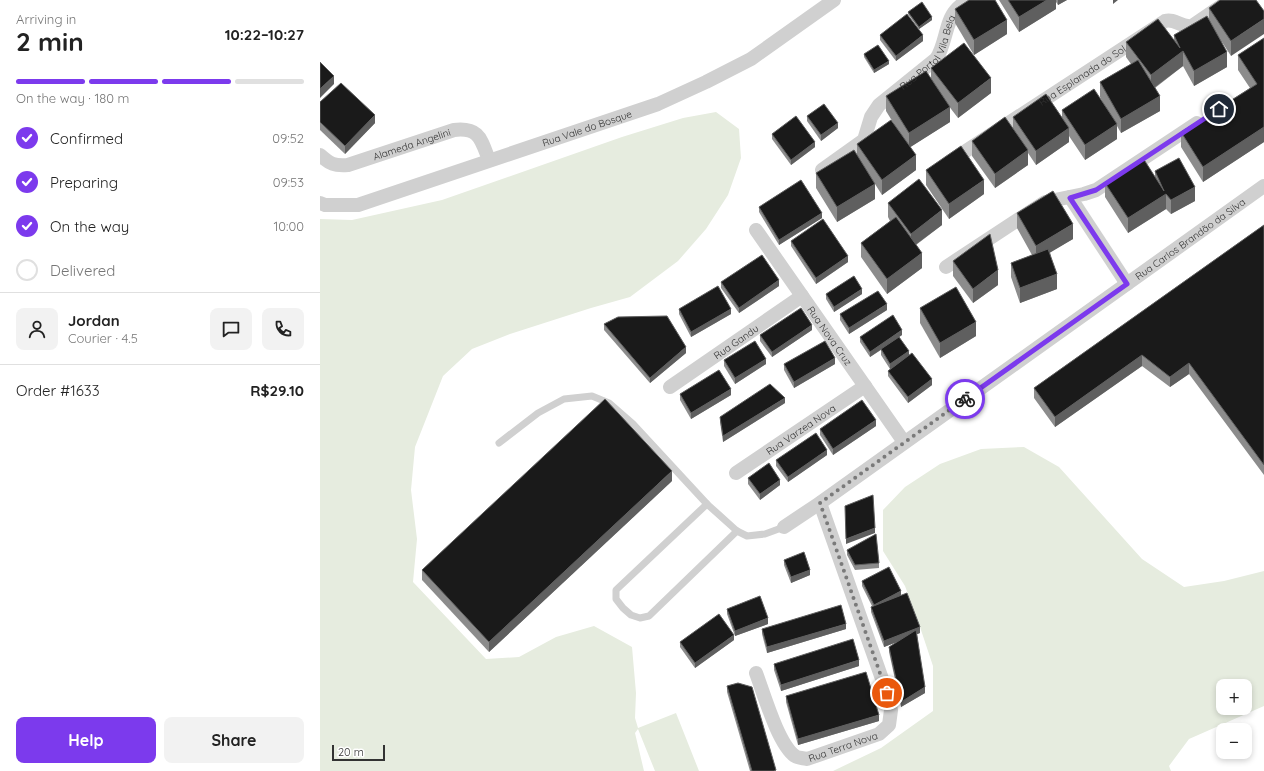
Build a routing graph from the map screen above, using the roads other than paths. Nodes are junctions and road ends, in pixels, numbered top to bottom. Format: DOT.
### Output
graph roads {
  1 [pos="834,0"];
  2 [pos="968,0"];
  3 [pos="1230,0"];
  4 [pos="1205,118"];
  5 [pos="320,155"];
  6 [pos="489,160"];
  7 [pos="822,170"];
  8 [pos="936,171"];
  9 [pos="1264,186"];
  10 [pos="1070,198"];
  11 [pos="320,203"];
  12 [pos="756,230"];
  13 [pos="946,267"];
  14 [pos="1127,284"];
  15 [pos="802,296"];
  16 [pos="865,386"];
  17 [pos="670,387"];
  18 [pos="499,442"];
  19 [pos="904,442"];
  20 [pos="736,473"];
  21 [pos="820,503"];
  22 [pos="707,504"];
  23 [pos="784,527"];
  24 [pos="737,531"];
  25 [pos="756,673"];
  1 -- 6 [label="street, Rua Vale do Bosque"];
  2 -- 7 [label="street, Rua Portal Vila Bela"];
  3 -- 8 [label="street, Rua Esplanada do Sol"];
  4 -- 10 [label="street"];
  5 -- 6 [label="street, Alameda Angelini"];
  6 -- 11 [label="street, Rua Vale do Bosque"];
  9 -- 14 [label="street, Rua Carlos Brandão da Silva"];
  10 -- 13 [label="street"];
  10 -- 14 [label="street"];
  12 -- 15 [label="street, Rua Nova Cruz"];
  14 -- 19 [label="street, Rua Carlos Brandão da Silva"];
  15 -- 16 [label="street, Rua Nova Cruz"];
  15 -- 17 [label="street, Rua Gandu"];
  16 -- 19 [label="street, Rua Nova Cruz"];
  16 -- 20 [label="street, Rua Varzea Nova"];
  18 -- 22 [label="lane"];
  19 -- 21 [label="street, Rua Carlos Brandão da Silva"];
  21 -- 23 [label="street, Rua Carlos Brandão da Silva"];
  21 -- 25 [label="street, Rua Terra Nova"];
  22 -- 24 [label="lane"];
  22 -- 24 [label="lane"];
  23 -- 24 [label="lane"];
}
